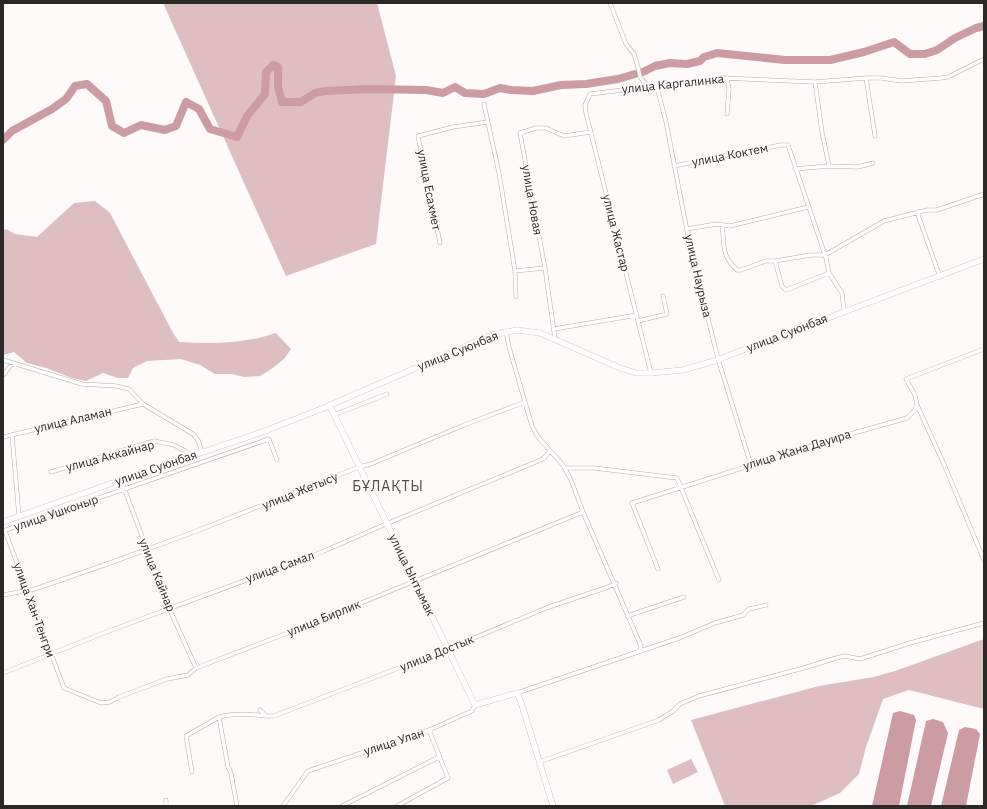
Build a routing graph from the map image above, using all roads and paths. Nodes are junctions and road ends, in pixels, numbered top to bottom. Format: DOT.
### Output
graph roads {
  1 [pos="610,3"];
  2 [pos="984,59"];
  3 [pos="727,78"];
  4 [pos="866,78"];
  5 [pos="815,82"];
  6 [pos="647,86"];
  7 [pos="653,86"];
  8 [pos="590,94"];
  9 [pos="484,104"];
  10 [pos="727,114"];
  11 [pos="488,122"];
  12 [pos="591,132"];
  13 [pos="875,136"];
  14 [pos="873,163"];
  15 [pos="674,166"];
  16 [pos="829,166"];
  17 [pos="795,169"];
  18 [pos="984,194"];
  19 [pos="808,207"];
  20 [pos="917,212"];
  21 [pos="722,225"];
  22 [pos="686,229"];
  23 [pos="440,243"];
  24 [pos="825,255"];
  25 [pos="984,259"];
  26 [pos="775,261"];
  27 [pos="545,268"];
  28 [pos="515,271"];
  29 [pos="829,273"];
  30 [pos="940,277"];
  31 [pos="663,296"];
  32 [pos="516,297"];
  33 [pos="844,311"];
  34 [pos="637,315"];
  35 [pos="638,321"];
  36 [pos="554,329"];
  37 [pos="506,332"];
  38 [pos="555,339"];
  39 [pos="984,348"];
  40 [pos="718,359"];
  41 [pos="3,360"];
  42 [pos="13,364"];
  43 [pos="651,373"];
  44 [pos="3,374"];
  45 [pos="387,394"];
  46 [pos="525,402"];
  47 [pos="143,404"];
  48 [pos="917,405"];
  49 [pos="330,406"];
  50 [pos="334,415"];
  51 [pos="12,435"];
  52 [pos="3,437"];
  53 [pos="550,451"];
  54 [pos="202,453"];
  55 [pos="188,457"];
  56 [pos="277,460"];
  57 [pos="751,465"];
  58 [pos="359,467"];
  59 [pos="564,468"];
  60 [pos="51,472"];
  61 [pos="121,480"];
  62 [pos="681,487"];
  63 [pos="124,490"];
  64 [pos="583,512"];
  65 [pos="19,516"];
  66 [pos="3,522"];
  67 [pos="386,524"];
  68 [pos="4,531"];
  69 [pos="146,549"];
  70 [pos="984,560"];
  71 [pos="658,569"];
  72 [pos="719,580"];
  73 [pos="414,582"];
  74 [pos="615,584"];
  75 [pos="26,590"];
  76 [pos="3,595"];
  77 [pos="684,598"];
  78 [pos="766,605"];
  79 [pos="169,608"];
  80 [pos="627,616"];
  81 [pos="984,623"];
  82 [pos="448,649"];
  83 [pos="640,651"];
  84 [pos="50,653"];
  85 [pos="196,668"];
  86 [pos="3,673"];
  87 [pos="64,688"];
  88 [pos="517,693"];
  89 [pos="475,705"];
  90 [pos="260,710"];
  91 [pos="266,716"];
  92 [pos="219,718"];
  93 [pos="428,730"];
  94 [pos="439,757"];
  95 [pos="540,762"];
  96 [pos="192,772"];
  97 [pos="166,800"];
  98 [pos="166,806"];
  99 [pos="237,806"];
  100 [pos="283,806"];
  101 [pos="342,806"];
  102 [pos="397,806"];
  103 [pos="553,806"];
  1 -- 6 [label="street"];
  2 -- 4 [label="street, улица Каргалинка"];
  3 -- 5 [label="street, улица Каргалинка"];
  3 -- 7 [label="street, улица Каргалинка"];
  3 -- 10 [label="street"];
  4 -- 5 [label="street, улица Каргалинка"];
  4 -- 13 [label="street"];
  5 -- 16 [label="street"];
  6 -- 7 [label="street, улица Каргалинка"];
  6 -- 8 [label="street, улица Каргалинка"];
  7 -- 15 [label="street, улица Наурыза"];
  8 -- 12 [label="street, улица Жастар"];
  9 -- 11 [label="street"];
  11 -- 23 [label="street, улица Есахмет"];
  11 -- 28 [label="street"];
  12 -- 27 [label="street, улица Новая"];
  12 -- 34 [label="street, улица Жастар"];
  14 -- 16 [label="street"];
  15 -- 17 [label="street, улица Коктем"];
  15 -- 22 [label="street, улица Наурыза"];
  16 -- 17 [label="street"];
  17 -- 19 [label="street"];
  18 -- 20 [label="street"];
  19 -- 21 [label="street"];
  19 -- 24 [label="street"];
  20 -- 24 [label="street"];
  20 -- 30 [label="street"];
  21 -- 22 [label="street"];
  21 -- 26 [label="street"];
  22 -- 40 [label="street, улица Наурыза"];
  24 -- 26 [label="street"];
  24 -- 29 [label="street"];
  25 -- 30 [label="main road, улица Суюнбая"];
  26 -- 29 [label="street"];
  27 -- 28 [label="street"];
  27 -- 36 [label="street, улица Новая"];
  28 -- 32 [label="street"];
  29 -- 33 [label="street"];
  30 -- 33 [label="main road, улица Суюнбая"];
  31 -- 35 [label="street"];
  33 -- 40 [label="main road, улица Суюнбая"];
  34 -- 35 [label="street, улица Жастар"];
  34 -- 36 [label="street"];
  35 -- 43 [label="street, улица Жастар"];
  36 -- 38 [label="street, улица Новая"];
  37 -- 38 [label="main road, улица Суюнбая"];
  37 -- 46 [label="street"];
  37 -- 49 [label="main road, улица Суюнбая"];
  38 -- 43 [label="main road, улица Суюнбая"];
  39 -- 48 [label="street"];
  40 -- 43 [label="main road, улица Суюнбая"];
  40 -- 57 [label="street, улица Наурыза"];
  41 -- 42 [label="street"];
  42 -- 44 [label="street"];
  42 -- 47 [label="street"];
  45 -- 50 [label="street"];
  46 -- 53 [label="street"];
  46 -- 58 [label="street, улица Жетысу"];
  47 -- 51 [label="street, улица Аламан"];
  47 -- 54 [label="street"];
  48 -- 57 [label="street, улица Жана Дауира"];
  48 -- 70 [label="street"];
  49 -- 50 [label="main road, улица Ынтымак"];
  49 -- 54 [label="main road, улица Суюнбая"];
  50 -- 58 [label="main road, улица Ынтымак"];
  51 -- 52 [label="street, улица Аламан"];
  51 -- 65 [label="street"];
  53 -- 59 [label="street"];
  53 -- 67 [label="street, улица Самал"];
  54 -- 55 [label="main road, улица Суюнбая"];
  55 -- 60 [label="street, улица Аккайнар"];
  55 -- 61 [label="main road, улица Суюнбая"];
  56 -- 63 [label="street, улица Ушконыр"];
  57 -- 62 [label="street, улица Жана Дауира"];
  58 -- 67 [label="main road, улица Ынтымак"];
  58 -- 69 [label="street, улица Жетысу"];
  59 -- 62 [label="street"];
  59 -- 64 [label="street"];
  61 -- 63 [label="street, улица Кайнар"];
  61 -- 65 [label="main road, улица Суюнбая"];
  62 -- 71 [label="street, улица Жана Дауира"];
  62 -- 72 [label="street"];
  63 -- 68 [label="street, улица Ушконыр"];
  63 -- 69 [label="street, улица Кайнар"];
  64 -- 73 [label="street, улица Бирлик"];
  64 -- 74 [label="street"];
  65 -- 66 [label="main road, улица Суюнбая"];
  67 -- 73 [label="main road, улица Ынтымак"];
  67 -- 79 [label="street, улица Самал"];
  68 -- 75 [label="street, улица Хан-Тенгри"];
  69 -- 75 [label="street, улица Жетысу"];
  69 -- 79 [label="street, улица Кайнар"];
  73 -- 82 [label="main road, улица Ынтымак"];
  73 -- 85 [label="street, улица Бирлик"];
  74 -- 80 [label="street"];
  74 -- 82 [label="street, улица Достык"];
  75 -- 76 [label="street, улица Жетысу"];
  75 -- 84 [label="street, улица Хан-Тенгри"];
  77 -- 80 [label="street"];
  78 -- 83 [label="street"];
  79 -- 84 [label="street, улица Самал"];
  79 -- 85 [label="street, улица Кайнар"];
  80 -- 83 [label="street"];
  81 -- 95 [label="street"];
  82 -- 89 [label="main road, улица Ынтымак"];
  82 -- 91 [label="street, улица Достык"];
  83 -- 88 [label="street"];
  84 -- 86 [label="street, улица Самал"];
  84 -- 87 [label="street, улица Хан-Тенгри"];
  85 -- 87 [label="street, улица Бирлик"];
  88 -- 89 [label="main road"];
  88 -- 95 [label="main road"];
  89 -- 93 [label="street, улица Улан"];
  90 -- 91 [label="street"];
  91 -- 92 [label="street, улица Достык"];
  92 -- 96 [label="street, улица Достык"];
  92 -- 99 [label="street"];
  93 -- 94 [label="street"];
  93 -- 100 [label="street, улица Улан"];
  94 -- 101 [label="street"];
  94 -- 102 [label="street"];
  95 -- 103 [label="main road"];
  97 -- 98 [label="street"];
}
